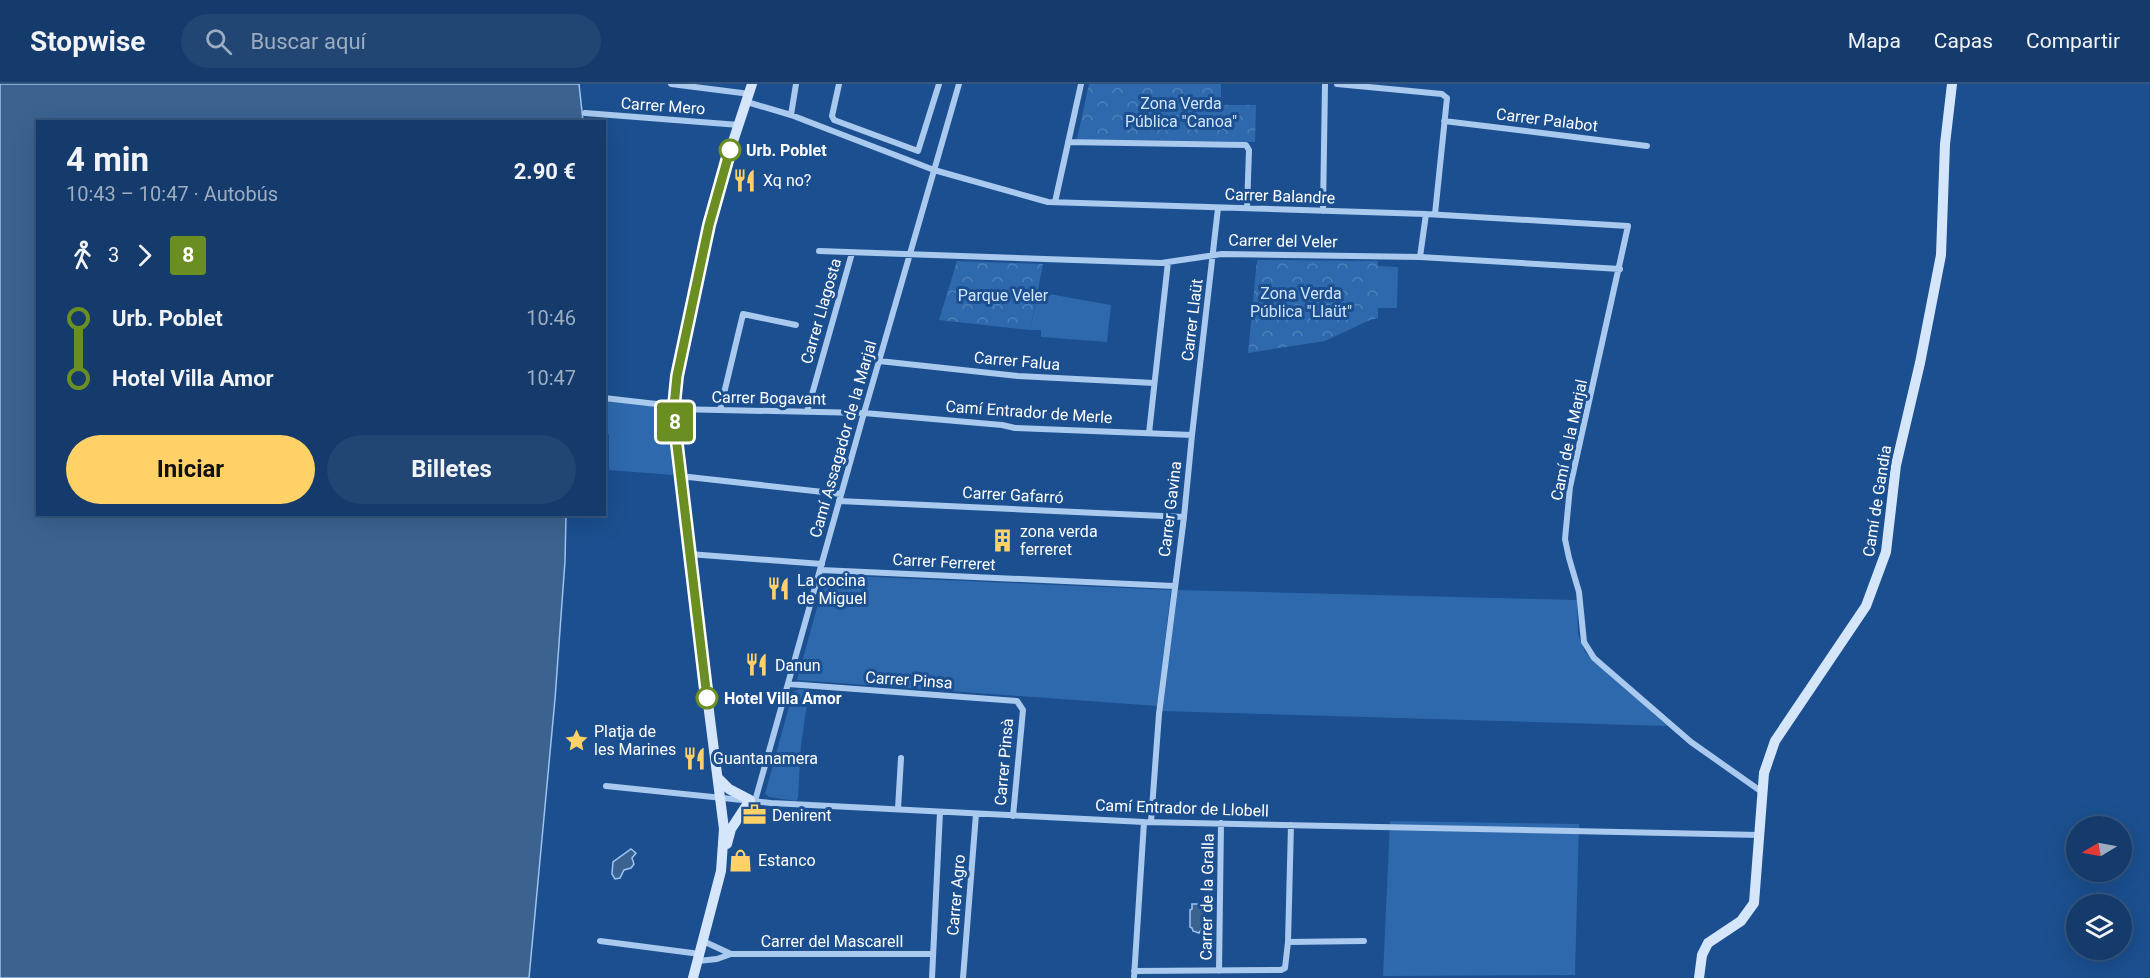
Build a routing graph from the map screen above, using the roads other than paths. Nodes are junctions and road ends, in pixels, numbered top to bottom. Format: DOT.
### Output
graph roads {
  1 [pos="671,84"];
  2 [pos="796,84"];
  3 [pos="839,84"];
  4 [pos="939,84"];
  5 [pos="959,84"];
  6 [pos="1081,84"];
  7 [pos="1325,84"];
  8 [pos="1337,84"];
  9 [pos="1952,84"];
  10 [pos="750,93"];
  11 [pos="585,113"];
  12 [pos="791,115"];
  13 [pos="1444,121"];
  14 [pos="739,125"];
  15 [pos="1068,142"];
  16 [pos="1647,146"];
  17 [pos="934,170"];
  18 [pos="1055,202"];
  19 [pos="1218,208"];
  20 [pos="1247,208"];
  21 [pos="1323,211"];
  22 [pos="1426,214"];
  23 [pos="1435,214"];
  24 [pos="1628,226"];
  25 [pos="819,251"];
  26 [pos="852,253"];
  27 [pos="909,254"];
  28 [pos="1214,255"];
  29 [pos="1420,257"];
  30 [pos="1168,262"];
  31 [pos="1620,269"];
  32 [pos="796,325"];
  33 [pos="879,361"];
  34 [pos="1154,383"];
  35 [pos="606,398"];
  36 [pos="674,408"];
  37 [pos="720,410"];
  38 [pos="807,412"];
  39 [pos="864,413"];
  40 [pos="1149,434"];
  41 [pos="1192,435"];
  42 [pos="681,479"];
  43 [pos="842,494"];
  44 [pos="839,501"];
  45 [pos="1184,517"];
  46 [pos="689,554"];
  47 [pos="821,567"];
  48 [pos="1174,586"];
  49 [pos="788,684"];
  50 [pos="1023,710"];
  51 [pos="901,758"];
  52 [pos="718,777"];
  53 [pos="606,786"];
  54 [pos="1762,792"];
  55 [pos="721,798"];
  56 [pos="753,801"];
  57 [pos="898,809"];
  58 [pos="940,812"];
  59 [pos="976,814"];
  60 [pos="1013,816"];
  61 [pos="1148,822"];
  62 [pos="1221,823"];
  63 [pos="1291,825"];
  64 [pos="1760,835"];
  65 [pos="723,853"];
  66 [pos="600,941"];
  67 [pos="703,941"];
  68 [pos="1364,941"];
  69 [pos="1288,942"];
  70 [pos="730,954"];
  71 [pos="933,954"];
  72 [pos="699,957"];
  73 [pos="1219,971"];
  74 [pos="1134,974"];
  75 [pos="693,978"];
  76 [pos="932,978"];
  77 [pos="963,978"];
  78 [pos="1699,978"];
  1 -- 10 [label="street, Carrer Balandre"];
  2 -- 12 [label="street"];
  3 -- 4 [label="street"];
  5 -- 17 [label="street, Camí Assagador de la Marjal"];
  6 -- 15 [label="street"];
  7 -- 21 [label="street"];
  8 -- 13 [label="street"];
  9 -- 54 [label="main road, Camí de Gandia"];
  10 -- 12 [label="street, Carrer Balandre"];
  10 -- 14 [label="main road"];
  11 -- 14 [label="street, Carrer Mero"];
  12 -- 17 [label="street, Carrer Balandre"];
  13 -- 16 [label="street, Carrer Palabot"];
  13 -- 23 [label="street"];
  14 -- 36 [label="main road"];
  15 -- 18 [label="street"];
  15 -- 20 [label="street"];
  17 -- 18 [label="street, Carrer Balandre"];
  17 -- 27 [label="street, Camí Assagador de la Marjal"];
  18 -- 19 [label="street, Carrer Balandre"];
  19 -- 20 [label="street, Carrer Balandre"];
  19 -- 28 [label="street, Carrer Llaüt"];
  20 -- 21 [label="street, Carrer Balandre"];
  21 -- 22 [label="street, Carrer Balandre"];
  22 -- 23 [label="street, Carrer Balandre"];
  22 -- 29 [label="street"];
  23 -- 24 [label="street, Carrer Balandre"];
  24 -- 31 [label="street, Camí de la Marjal"];
  25 -- 26 [label="street, Carrer Llagosta"];
  26 -- 27 [label="street, Carrer Llagosta"];
  26 -- 38 [label="street, Carrer Llagosta"];
  27 -- 30 [label="street, Carrer del Veler"];
  27 -- 33 [label="street, Camí Assagador de la Marjal"];
  28 -- 29 [label="street, Carrer del Veler"];
  28 -- 30 [label="street, Carrer del Veler"];
  28 -- 41 [label="street, Carrer Llaüt"];
  29 -- 31 [label="street, Carrer del Veler"];
  30 -- 34 [label="street"];
  31 -- 54 [label="street, Camí de la Marjal"];
  32 -- 37 [label="street"];
  33 -- 34 [label="street, Carrer Falua"];
  33 -- 39 [label="street, Camí Assagador de la Marjal"];
  34 -- 40 [label="street"];
  35 -- 36 [label="street, Carrer Bogavant"];
  36 -- 37 [label="street, Carrer Bogavant"];
  36 -- 42 [label="main road"];
  37 -- 38 [label="street, Carrer Bogavant"];
  38 -- 39 [label="street, Carrer Bogavant"];
  39 -- 40 [label="street, Camí Entrador de Merle"];
  39 -- 43 [label="street, Camí Assagador de la Marjal"];
  40 -- 41 [label="street, Camí Entrador de Merle"];
  41 -- 45 [label="street, Carrer Gavina"];
  42 -- 43 [label="street"];
  42 -- 46 [label="main road"];
  43 -- 44 [label="street, Camí Assagador de la Marjal"];
  44 -- 45 [label="street, Carrer Gafarró"];
  44 -- 47 [label="street, Camí Assagador de la Marjal"];
  45 -- 48 [label="street, Carrer Gavina"];
  46 -- 47 [label="street, Carrer Ferreret"];
  46 -- 52 [label="main road"];
  47 -- 48 [label="street, Carrer Ferreret"];
  47 -- 49 [label="street, Camí Assagador de la Marjal"];
  48 -- 61 [label="street, Carrer Gavina"];
  49 -- 50 [label="street, Carrer Pinsa"];
  49 -- 56 [label="street, Camí Assagador de la Marjal"];
  50 -- 60 [label="street, Carrer Pinsà"];
  51 -- 57 [label="street"];
  52 -- 55 [label="main road"];
  52 -- 56 [label="main road"];
  53 -- 55 [label="street, Camí Entrador de Llobell"];
  54 -- 64 [label="main road, Camí de Gandia"];
  55 -- 56 [label="street, Camí Entrador de Llobell"];
  55 -- 65 [label="main road"];
  56 -- 57 [label="street, Camí Entrador de Llobell"];
  56 -- 65 [label="main road"];
  57 -- 58 [label="street, Camí Entrador de Llobell"];
  58 -- 59 [label="street, Camí Entrador de Llobell"];
  58 -- 71 [label="street"];
  59 -- 60 [label="street, Camí Entrador de Llobell"];
  59 -- 77 [label="street, Carrer Agro"];
  60 -- 61 [label="street, Camí Entrador de Llobell"];
  61 -- 62 [label="street, Camí Entrador de Llobell"];
  61 -- 74 [label="street, Carrer Gavina"];
  62 -- 63 [label="street, Camí Entrador de Llobell"];
  62 -- 73 [label="street, Carrer de la Gralla"];
  63 -- 64 [label="street, Camí Entrador de Llobell"];
  63 -- 69 [label="street, Carrer de la Gralla"];
  64 -- 78 [label="main road, Camí de Gandia"];
  65 -- 67 [label="main road"];
  66 -- 72 [label="street, Carrer del Mascarell"];
  67 -- 70 [label="street, Carrer del Mascarell"];
  67 -- 72 [label="main road"];
  68 -- 69 [label="street"];
  69 -- 73 [label="street, Carrer de la Gralla"];
  70 -- 71 [label="street, Carrer del Mascarell"];
  70 -- 72 [label="street, Carrer del Mascarell"];
  71 -- 76 [label="street"];
  72 -- 75 [label="main road"];
  73 -- 74 [label="street, Carrer de la Gralla"];
}
